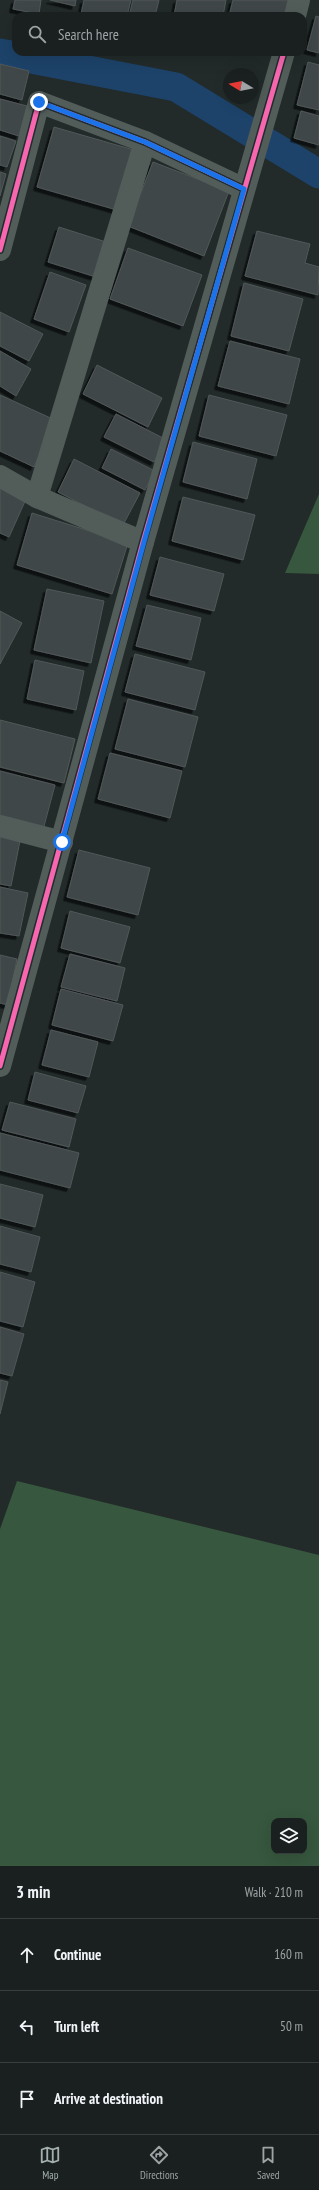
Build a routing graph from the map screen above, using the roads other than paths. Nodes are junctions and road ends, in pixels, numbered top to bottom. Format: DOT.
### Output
graph roads {
  1 [pos="299,0"];
  2 [pos="296,12"];
  3 [pos="283,56"];
  4 [pos="145,142"];
  5 [pos="244,189"];
  6 [pos="0,250"];
  7 [pos="0,476"];
  8 [pos="37,497"];
  9 [pos="144,542"];
  10 [pos="0,826"];
  11 [pos="62,842"];
  12 [pos="0,1066"];
  1 -- 2 [label="street"];
  3 -- 5 [label="street"];
  4 -- 5 [label="street"];
  4 -- 6 [label="street"];
  4 -- 8 [label="street"];
  5 -- 9 [label="street"];
  7 -- 8 [label="street"];
  8 -- 9 [label="street"];
  9 -- 11 [label="street"];
  10 -- 11 [label="street"];
  11 -- 12 [label="street"];
}
